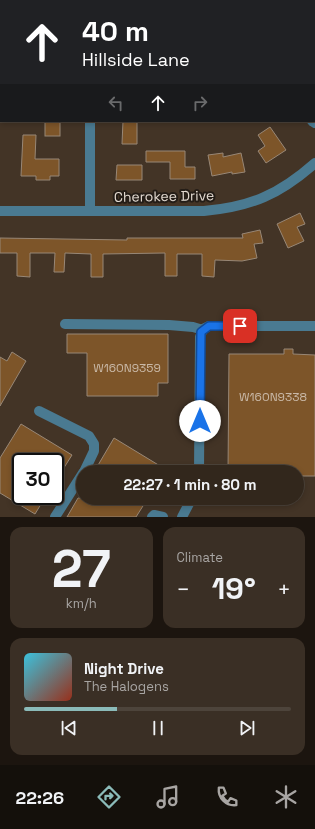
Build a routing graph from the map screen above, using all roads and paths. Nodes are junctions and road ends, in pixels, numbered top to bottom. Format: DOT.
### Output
graph roads {
  1 [pos="90,122"];
  2 [pos="315,163"];
  3 [pos="0,210"];
  4 [pos="90,211"];
  5 [pos="65,324"];
  6 [pos="315,326"];
  7 [pos="203,330"];
  8 [pos="39,411"];
  9 [pos="87,465"];
  10 [pos="199,465"];
  11 [pos="76,483"];
  12 [pos="188,505"];
  13 [pos="55,517"];
  14 [pos="152,517"];
  15 [pos="163,517"];
  16 [pos="182,517"];
  1 -- 4 [label="street"];
  2 -- 4 [label="street, Cherokee Drive"];
  3 -- 4 [label="street, Cherokee Drive"];
  5 -- 7 [label="street"];
  6 -- 7 [label="street"];
  7 -- 10 [label="street"];
  8 -- 9 [label="street"];
  11 -- 13 [label="street"];
  12 -- 16 [label="street"];
  14 -- 15 [label="street"];
}
